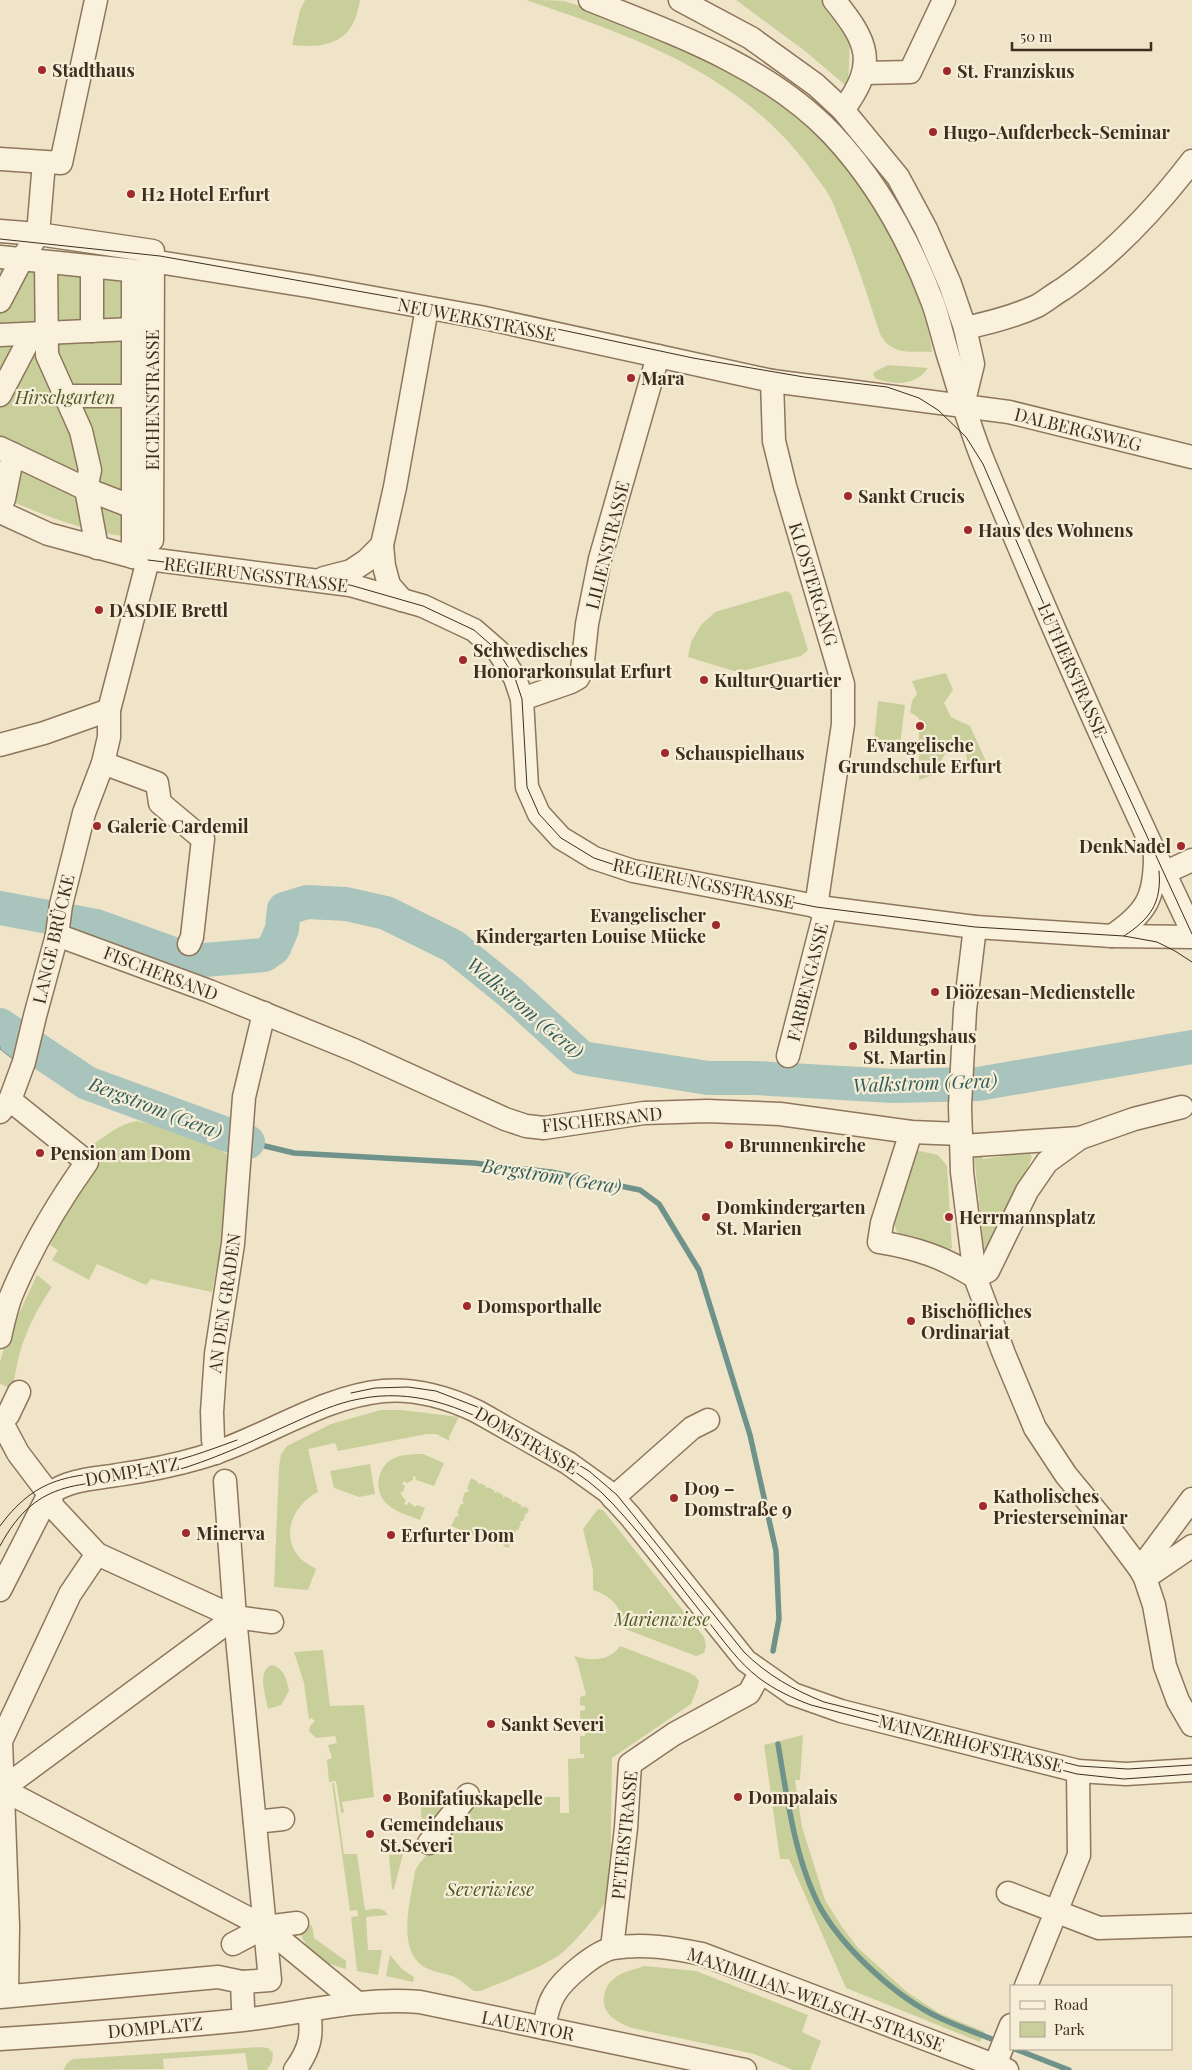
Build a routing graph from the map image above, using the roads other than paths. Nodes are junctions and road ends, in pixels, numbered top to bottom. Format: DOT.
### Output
graph roads {
  1 [pos="96,0"];
  2 [pos="590,0"];
  3 [pos="680,0"];
  4 [pos="834,0"];
  5 [pos="944,0"];
  6 [pos="864,73"];
  7 [pos="843,110"];
  8 [pos="0,159"];
  9 [pos="1192,161"];
  10 [pos="44,168"];
  11 [pos="0,231"];
  12 [pos="38,234"];
  13 [pos="11,258"];
  14 [pos="46,262"];
  15 [pos="92,267"];
  16 [pos="146,268"];
  17 [pos="0,301"];
  18 [pos="426,308"];
  19 [pos="965,328"];
  20 [pos="132,329"];
  21 [pos="92,331"];
  22 [pos="39,333"];
  23 [pos="0,335"];
  24 [pos="658,356"];
  25 [pos="772,381"];
  26 [pos="0,395"];
  27 [pos="66,396"];
  28 [pos="133,396"];
  29 [pos="963,406"];
  30 [pos="6,451"];
  31 [pos="1192,457"];
  32 [pos="86,489"];
  33 [pos="133,506"];
  34 [pos="0,507"];
  35 [pos="0,512"];
  36 [pos="382,544"];
  37 [pos="98,548"];
  38 [pos="144,552"];
  39 [pos="316,579"];
  40 [pos="402,600"];
  41 [pos="522,699"];
  42 [pos="109,710"];
  43 [pos="0,745"];
  44 [pos="103,763"];
  45 [pos="1155,853"];
  46 [pos="1192,860"];
  47 [pos="1164,873"];
  48 [pos="821,908"];
  49 [pos="975,928"];
  50 [pos="58,931"];
  51 [pos="1192,931"];
  52 [pos="1112,936"];
  53 [pos="1192,937"];
  54 [pos="189,944"];
  55 [pos="264,1013"];
  56 [pos="788,1056"];
  57 [pos="5,1106"];
  58 [pos="1182,1108"];
  59 [pos="911,1132"];
  60 [pos="1080,1138"];
  61 [pos="961,1140"];
  62 [pos="975,1277"];
  63 [pos="0,1337"];
  64 [pos="19,1392"];
  65 [pos="4,1419"];
  66 [pos="708,1420"];
  67 [pos="211,1449"];
  68 [pos="225,1481"];
  69 [pos="42,1483"];
  70 [pos="613,1498"];
  71 [pos="1192,1499"];
  72 [pos="1192,1546"];
  73 [pos="96,1554"];
  74 [pos="1143,1574"];
  75 [pos="0,1577"];
  76 [pos="235,1617"];
  77 [pos="272,1622"];
  78 [pos="760,1672"];
  79 [pos="1192,1725"];
  80 [pos="1192,1770"];
  81 [pos="1078,1779"];
  82 [pos="1,1788"];
  83 [pos="468,1795"];
  84 [pos="283,1819"];
  85 [pos="255,1822"];
  86 [pos="429,1843"];
  87 [pos="1008,1893"];
  88 [pos="3,1902"];
  89 [pos="1057,1913"];
  90 [pos="297,1923"];
  91 [pos="1192,1925"];
  92 [pos="265,1927"];
  93 [pos="233,1944"];
  94 [pos="612,1948"];
  95 [pos="242,1982"];
  96 [pos="1026,1985"];
  97 [pos="4,1997"];
  98 [pos="356,2002"];
  99 [pos="243,2007"];
  100 [pos="309,2010"];
  101 [pos="544,2028"];
  102 [pos="0,2039"];
  103 [pos="1004,2049"];
  104 [pos="295,2070"];
  105 [pos="745,2070"];
  1 -- 10 [label="street"];
  2 -- 29 [label="street, LUTHERSTRASSE"];
  3 -- 7 [label="street"];
  4 -- 6 [label="street"];
  5 -- 6 [label="street"];
  6 -- 7 [label="street"];
  7 -- 19 [label="street"];
  8 -- 10 [label="street"];
  9 -- 19 [label="street"];
  10 -- 12 [label="street"];
  11 -- 12 [label="street"];
  12 -- 13 [label="street"];
  12 -- 16 [label="street"];
  13 -- 14 [label="street, NEUWERKSTRASSE"];
  13 -- 17 [label="street"];
  14 -- 15 [label="street, NEUWERKSTRASSE"];
  14 -- 22 [label="street"];
  15 -- 16 [label="street, NEUWERKSTRASSE"];
  15 -- 21 [label="street"];
  16 -- 18 [label="street, NEUWERKSTRASSE"];
  16 -- 20 [label="street"];
  16 -- 38 [label="street, EICHENSTRASSE"];
  18 -- 24 [label="street, NEUWERKSTRASSE"];
  18 -- 36 [label="street"];
  19 -- 29 [label="street"];
  20 -- 21 [label="street"];
  20 -- 28 [label="street"];
  21 -- 22 [label="street"];
  22 -- 23 [label="street"];
  22 -- 26 [label="street"];
  22 -- 27 [label="street"];
  24 -- 25 [label="street, NEUWERKSTRASSE"];
  24 -- 41 [label="street, LILIENSTRASSE"];
  25 -- 29 [label="street, NEUWERKSTRASSE"];
  25 -- 48 [label="street, KLOSTERGANG"];
  27 -- 28 [label="street"];
  27 -- 32 [label="street"];
  28 -- 33 [label="street"];
  29 -- 31 [label="street, DALBERGSWEG"];
  29 -- 45 [label="street, LUTHERSTRASSE"];
  30 -- 32 [label="street"];
  30 -- 34 [label="street"];
  32 -- 33 [label="street"];
  32 -- 37 [label="street"];
  33 -- 38 [label="street"];
  35 -- 37 [label="street, REGIERUNGSSTRASSE"];
  36 -- 39 [label="street"];
  36 -- 40 [label="street"];
  37 -- 38 [label="street, REGIERUNGSSTRASSE"];
  38 -- 39 [label="street, REGIERUNGSSTRASSE"];
  38 -- 42 [label="street, LANGE BRÜCKE"];
  39 -- 40 [label="street, REGIERUNGSSTRASSE"];
  40 -- 41 [label="street, REGIERUNGSSTRASSE"];
  41 -- 48 [label="street, REGIERUNGSSTRASSE"];
  42 -- 43 [label="street"];
  42 -- 44 [label="street, LANGE BRÜCKE"];
  44 -- 50 [label="street, LANGE BRÜCKE"];
  44 -- 54 [label="street"];
  45 -- 47 [label="street, LUTHERSTRASSE"];
  45 -- 52 [label="street"];
  46 -- 47 [label="street"];
  47 -- 51 [label="street, LUTHERSTRASSE"];
  48 -- 49 [label="street, REGIERUNGSSTRASSE"];
  48 -- 56 [label="street, FARBENGASSE"];
  49 -- 52 [label="street, REGIERUNGSSTRASSE"];
  49 -- 61 [label="street"];
  50 -- 55 [label="street, FISCHERSAND"];
  50 -- 57 [label="street, LANGE BRÜCKE"];
  52 -- 53 [label="street, REGIERUNGSSTRASSE"];
  55 -- 59 [label="street, FISCHERSAND"];
  55 -- 67 [label="street, AN DEN GRADEN"];
  57 -- 63 [label="street"];
  58 -- 60 [label="street"];
  59 -- 61 [label="street, FISCHERSAND"];
  59 -- 62 [label="street"];
  60 -- 61 [label="street"];
  60 -- 62 [label="street"];
  61 -- 62 [label="street"];
  62 -- 74 [label="street"];
  64 -- 65 [label="street"];
  65 -- 69 [label="street"];
  66 -- 70 [label="street"];
  67 -- 69 [label="street, DOMPLATZ"];
  67 -- 70 [label="street, DOMSTRASSE"];
  68 -- 76 [label="street"];
  69 -- 73 [label="street"];
  69 -- 75 [label="street"];
  70 -- 78 [label="street, DOMSTRASSE"];
  71 -- 74 [label="street"];
  72 -- 74 [label="street"];
  73 -- 76 [label="street"];
  73 -- 82 [label="street"];
  74 -- 79 [label="street"];
  76 -- 77 [label="street"];
  76 -- 82 [label="street"];
  76 -- 85 [label="street"];
  78 -- 81 [label="street, MAINZERHOFSTRASSE"];
  78 -- 94 [label="street, PETERSTRASSE"];
  80 -- 81 [label="street, MAINZERHOFSTRASSE"];
  81 -- 89 [label="street"];
  82 -- 88 [label="street"];
  82 -- 92 [label="street"];
  83 -- 86 [label="street"];
  84 -- 85 [label="street"];
  85 -- 92 [label="street"];
  87 -- 89 [label="street"];
  88 -- 97 [label="street"];
  89 -- 91 [label="street"];
  89 -- 96 [label="street"];
  90 -- 92 [label="street"];
  92 -- 93 [label="street"];
  92 -- 95 [label="street"];
  92 -- 98 [label="street"];
  94 -- 101 [label="street, MAXIMILIAN-WELSCH-STRASSE"];
  94 -- 103 [label="street, MAXIMILIAN-WELSCH-STRASSE"];
  95 -- 97 [label="street"];
  95 -- 99 [label="street"];
  98 -- 100 [label="street, LAUENTOR"];
  98 -- 101 [label="street, LAUENTOR"];
  100 -- 102 [label="street, DOMPLATZ"];
  100 -- 104 [label="street"];
  101 -- 105 [label="street, LAUENTOR"];
}
